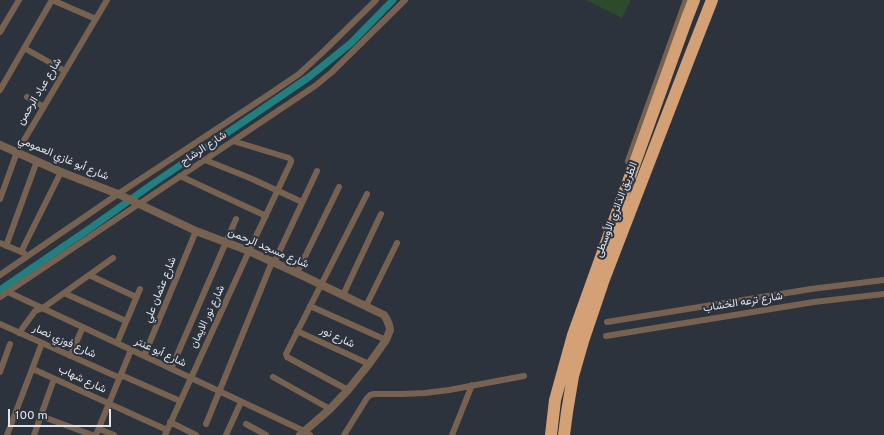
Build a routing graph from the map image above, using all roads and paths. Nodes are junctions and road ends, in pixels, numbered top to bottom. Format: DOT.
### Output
graph roads {
  1 [pos="19,0"];
  2 [pos="52,0"];
  3 [pos="107,0"];
  4 [pos="376,0"];
  5 [pos="405,0"];
  6 [pos="687,0"];
  7 [pos="694,0"];
  8 [pos="712,0"];
  9 [pos="715,0"];
  10 [pos="96,19"];
  11 [pos="0,32"];
  12 [pos="24,48"];
  13 [pos="65,71"];
  14 [pos="0,90"];
  15 [pos="27,97"];
  16 [pos="44,107"];
  17 [pos="233,141"];
  18 [pos="0,145"];
  19 [pos="16,152"];
  20 [pos="205,160"];
  21 [pos="37,161"];
  22 [pos="317,171"];
  23 [pos="61,172"];
  24 [pos="180,176"];
  25 [pos="623,178"];
  26 [pos="644,185"];
  27 [pos="339,187"];
  28 [pos="278,191"];
  29 [pos="118,194"];
  30 [pos="367,194"];
  31 [pos="0,199"];
  32 [pos="302,202"];
  33 [pos="138,204"];
  34 [pos="381,214"];
  35 [pos="266,216"];
  36 [pos="236,220"];
  37 [pos="196,231"];
  38 [pos="226,242"];
  39 [pos="397,243"];
  40 [pos="3,244"];
  41 [pos="249,251"];
  42 [pos="21,252"];
  43 [pos="29,256"];
  44 [pos="113,258"];
  45 [pos="273,262"];
  46 [pos="297,273"];
  47 [pos="0,274"];
  48 [pos="89,275"];
  49 [pos="884,280"];
  50 [pos="321,284"];
  51 [pos="140,288"];
  52 [pos="8,292"];
  53 [pos="64,293"];
  54 [pos="884,294"];
  55 [pos="343,295"];
  56 [pos="136,297"];
  57 [pos="0,298"];
  58 [pos="310,306"];
  59 [pos="366,306"];
  60 [pos="43,308"];
  61 [pos="126,321"];
  62 [pos="607,322"];
  63 [pos="0,324"];
  64 [pos="83,327"];
  65 [pos="297,330"];
  66 [pos="19,333"];
  67 [pos="606,336"];
  68 [pos="386,340"];
  69 [pos="42,343"];
  70 [pos="117,343"];
  71 [pos="10,344"];
  72 [pos="131,350"];
  73 [pos="70,356"];
  74 [pos="144,356"];
  75 [pos="368,364"];
  76 [pos="32,369"];
  77 [pos="171,369"];
  78 [pos="0,372"];
  79 [pos="120,376"];
  80 [pos="524,376"];
  81 [pos="274,377"];
  82 [pos="191,378"];
  83 [pos="54,379"];
  84 [pos="472,385"];
  85 [pos="348,390"];
  86 [pos="219,391"];
  87 [pos="180,401"];
  88 [pos="241,402"];
  89 [pos="109,404"];
  90 [pos="330,409"];
  91 [pos="41,416"];
  92 [pos="548,418"];
  93 [pos="572,420"];
  94 [pos="170,422"];
  95 [pos="206,424"];
  96 [pos="246,424"];
  97 [pos="99,429"];
  98 [pos="166,433"];
  99 [pos="304,434"];
  100 [pos="8,435"];
  101 [pos="34,435"];
  102 [pos="92,435"];
  103 [pos="96,435"];
  104 [pos="114,435"];
  105 [pos="196,435"];
  106 [pos="226,435"];
  107 [pos="266,435"];
  108 [pos="344,435"];
  109 [pos="452,435"];
  110 [pos="546,435"];
  111 [pos="551,435"];
  112 [pos="564,435"];
  113 [pos="570,435"];
  1 -- 11 [label="street"];
  2 -- 10 [label="street"];
  2 -- 12 [label="street"];
  3 -- 10 [label="street, شارع عباد الرحمن"];
  4 -- 29 [label="street, شارع الرشاح"];
  5 -- 17 [label="street, شارع الرشاح"];
  6 -- 25 [label="street"];
  7 -- 111 [label="highway, الطريق الدائري الأوسطى, bridge"];
  8 -- 112 [label="highway, الطريق الدائري الأوسطى, bridge"];
  9 -- 26 [label="street"];
  10 -- 13 [label="street, شارع عباد الرحمن"];
  12 -- 13 [label="street"];
  12 -- 14 [label="street"];
  13 -- 16 [label="street, شارع عباد الرحمن"];
  15 -- 16 [label="street"];
  16 -- 19 [label="street, شارع عباد الرحمن"];
  17 -- 20 [label="street, شارع الرشاح"];
  17 -- 28 [label="street, شارع نور الايمان"];
  18 -- 19 [label="street, شارع أبو غازي العمومي"];
  19 -- 21 [label="street, شارع أبو غازي العمومي"];
  19 -- 31 [label="street, شارع عباد الرحمن"];
  20 -- 24 [label="street, شارع الرشاح"];
  20 -- 28 [label="street"];
  21 -- 23 [label="street, شارع أبو غازي العمومي"];
  21 -- 40 [label="street"];
  22 -- 32 [label="street"];
  23 -- 29 [label="street, شارع أبو غازي العمومي"];
  23 -- 42 [label="street"];
  24 -- 33 [label="street, شارع الرشاح"];
  24 -- 35 [label="street"];
  25 -- 26 [label="street"];
  25 -- 92 [label="street"];
  26 -- 93 [label="street"];
  27 -- 46 [label="street"];
  28 -- 32 [label="street"];
  28 -- 35 [label="street, شارع نور الايمان"];
  29 -- 33 [label="street, شارع مسجد الرحمن"];
  29 -- 43 [label="street, شارع الرشاح"];
  30 -- 50 [label="street"];
  32 -- 45 [label="street"];
  33 -- 37 [label="street, شارع مسجد الرحمن"];
  33 -- 52 [label="street, شارع الرشاح"];
  34 -- 55 [label="street"];
  35 -- 41 [label="street, شارع نور الايمان"];
  36 -- 38 [label="street"];
  37 -- 38 [label="street, شارع مسجد الرحمن"];
  37 -- 74 [label="street, شارع عثمان علي"];
  38 -- 41 [label="street, شارع مسجد الرحمن"];
  38 -- 77 [label="street"];
  39 -- 59 [label="street"];
  40 -- 42 [label="street"];
  41 -- 45 [label="street, شارع مسجد الرحمن"];
  41 -- 82 [label="street, شارع نور الايمان"];
  42 -- 43 [label="street"];
  43 -- 47 [label="street, شارع الرشاح"];
  44 -- 48 [label="street"];
  45 -- 46 [label="street, شارع مسجد الرحمن"];
  45 -- 86 [label="street"];
  46 -- 50 [label="street, شارع مسجد الرحمن"];
  48 -- 53 [label="street"];
  48 -- 56 [label="street"];
  49 -- 62 [label="street, شارع ترعه الخشاب"];
  50 -- 55 [label="street, شارع مسجد الرحمن"];
  50 -- 58 [label="street"];
  51 -- 56 [label="street"];
  52 -- 57 [label="street, شارع الرشاح"];
  52 -- 60 [label="street, شارع أبو عنتر"];
  53 -- 60 [label="street"];
  53 -- 61 [label="street"];
  54 -- 67 [label="street, شارع ترعه الخشاب"];
  55 -- 59 [label="street, شارع مسجد الرحمن"];
  56 -- 61 [label="street"];
  58 -- 65 [label="street"];
  58 -- 68 [label="street"];
  59 -- 68 [label="street, شارع مسجد الرحمن"];
  60 -- 64 [label="street, شارع أبو عنتر"];
  60 -- 66 [label="street"];
  61 -- 70 [label="street"];
  63 -- 66 [label="street, شارع فوزي نصار"];
  64 -- 70 [label="street, شارع أبو عنتر"];
  64 -- 73 [label="street"];
  65 -- 75 [label="street, شارع نور"];
  65 -- 85 [label="street"];
  66 -- 69 [label="street, شارع فوزي نصار"];
  68 -- 75 [label="street"];
  69 -- 73 [label="street, شارع فوزي نصار"];
  69 -- 76 [label="street"];
  70 -- 72 [label="street, شارع أبو عنتر"];
  71 -- 78 [label="street"];
  72 -- 74 [label="street, شارع أبو عنتر"];
  72 -- 79 [label="street"];
  73 -- 79 [label="street, شارع فوزي نصار"];
  74 -- 77 [label="street, شارع أبو عنتر"];
  75 -- 85 [label="street"];
  76 -- 83 [label="street, شارع شهاب"];
  76 -- 100 [label="street"];
  77 -- 82 [label="street, شارع أبو عنتر"];
  79 -- 87 [label="street, شارع فوزي نصار"];
  79 -- 89 [label="street"];
  80 -- 84 [label="street"];
  81 -- 90 [label="street"];
  82 -- 86 [label="street, شارع أبو عنتر"];
  82 -- 87 [label="street, شارع نور الايمان"];
  83 -- 89 [label="street, شارع شهاب"];
  83 -- 91 [label="street"];
  84 -- 108 [label="street"];
  84 -- 109 [label="street"];
  85 -- 90 [label="street"];
  86 -- 88 [label="street, شارع أبو عنتر"];
  86 -- 95 [label="street"];
  87 -- 94 [label="street, شارع نور الايمان"];
  88 -- 99 [label="street, شارع أبو عنتر"];
  88 -- 106 [label="street"];
  89 -- 97 [label="street"];
  89 -- 98 [label="street, شارع شهاب"];
  90 -- 99 [label="street"];
  91 -- 101 [label="street"];
  91 -- 102 [label="street"];
  92 -- 93 [label="street"];
  92 -- 110 [label="street"];
  93 -- 113 [label="street"];
  94 -- 98 [label="street, شارع نور الايمان"];
  94 -- 105 [label="street"];
  96 -- 107 [label="street"];
  97 -- 103 [label="street"];
  97 -- 104 [label="street"];
}
